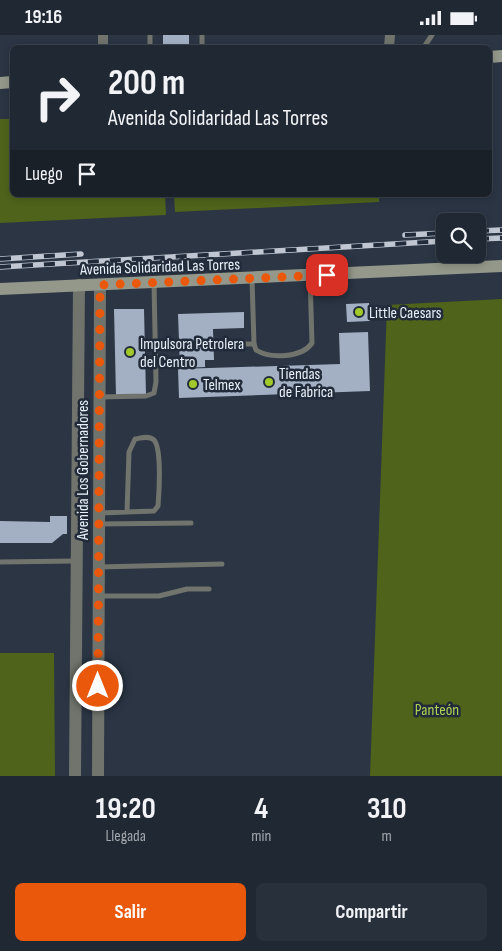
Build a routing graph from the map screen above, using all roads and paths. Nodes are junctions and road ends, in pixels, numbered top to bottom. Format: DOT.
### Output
graph roads {
  1 [pos="502,266"];
  2 [pos="310,276"];
  3 [pos="252,278"];
  4 [pos="154,282"];
  5 [pos="79,285"];
  6 [pos="100,285"];
  7 [pos="0,289"];
  8 [pos="224,344"];
  9 [pos="254,344"];
  10 [pos="78,363"];
  11 [pos="98,364"];
  12 [pos="99,397"];
  13 [pos="127,512"];
  14 [pos="98,518"];
  15 [pos="191,523"];
  16 [pos="75,561"];
  17 [pos="0,562"];
  18 [pos="222,564"];
  19 [pos="98,567"];
  20 [pos="208,589"];
  21 [pos="98,596"];
  22 [pos="75,776"];
  23 [pos="98,776"];
  1 -- 2 [label="main road, Avenida Solidaridad Las Torres"];
  2 -- 3 [label="main road, Avenida Solidaridad Las Torres"];
  2 -- 9 [label="lane"];
  3 -- 4 [label="main road, Avenida Solidaridad Las Torres"];
  3 -- 9 [label="lane"];
  4 -- 6 [label="main road, Avenida Solidaridad Las Torres"];
  4 -- 12 [label="lane"];
  5 -- 6 [label="main road, Avenida Solidaridad Las Torres"];
  5 -- 7 [label="main road, Avenida Solidaridad Las Torres"];
  5 -- 10 [label="street, Avenida Los Gobernadores"];
  6 -- 11 [label="street, Avenida Los Gobernadores"];
  8 -- 9 [label="lane"];
  10 -- 11 [label="street"];
  10 -- 16 [label="street, Avenida Los Gobernadores"];
  11 -- 12 [label="street, Avenida Los Gobernadores"];
  12 -- 14 [label="street, Avenida Los Gobernadores"];
  13 -- 13 [label="lane"];
  13 -- 14 [label="lane"];
  14 -- 15 [label="lane"];
  14 -- 19 [label="street, Avenida Los Gobernadores"];
  16 -- 17 [label="lane"];
  16 -- 22 [label="street, Avenida Los Gobernadores"];
  18 -- 19 [label="lane"];
  19 -- 21 [label="street, Avenida Los Gobernadores"];
  20 -- 21 [label="lane"];
  21 -- 23 [label="street, Avenida Los Gobernadores"];
}
